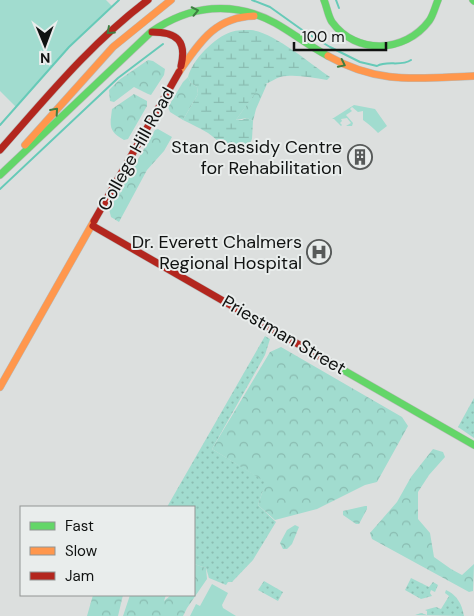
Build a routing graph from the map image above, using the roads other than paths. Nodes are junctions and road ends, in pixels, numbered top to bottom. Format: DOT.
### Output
graph roads {
  1 [pos="147,0"];
  2 [pos="171,0"];
  3 [pos="324,0"];
  4 [pos="438,0"];
  5 [pos="265,17"];
  6 [pos="151,32"];
  7 [pos="179,72"];
  8 [pos="474,76"];
  9 [pos="0,150"];
  10 [pos="0,174"];
  11 [pos="93,226"];
  12 [pos="0,387"];
  13 [pos="474,445"];
  1 -- 9 [label="main road, one-way"];
  10 -- 2 [label="main road, one-way"];
  3 -- 4 [label="main road"];
  6 -- 5 [label="main road, one-way"];
  5 -- 7 [label="main road, College Hill Road"];
  5 -- 8 [label="main road, one-way"];
  6 -- 7 [label="main road"];
  6 -- 10 [label="main road"];
  7 -- 11 [label="main road, College Hill Road"];
  11 -- 12 [label="main road, College Hill Road"];
  11 -- 13 [label="main road, Priestman Street"];
}
